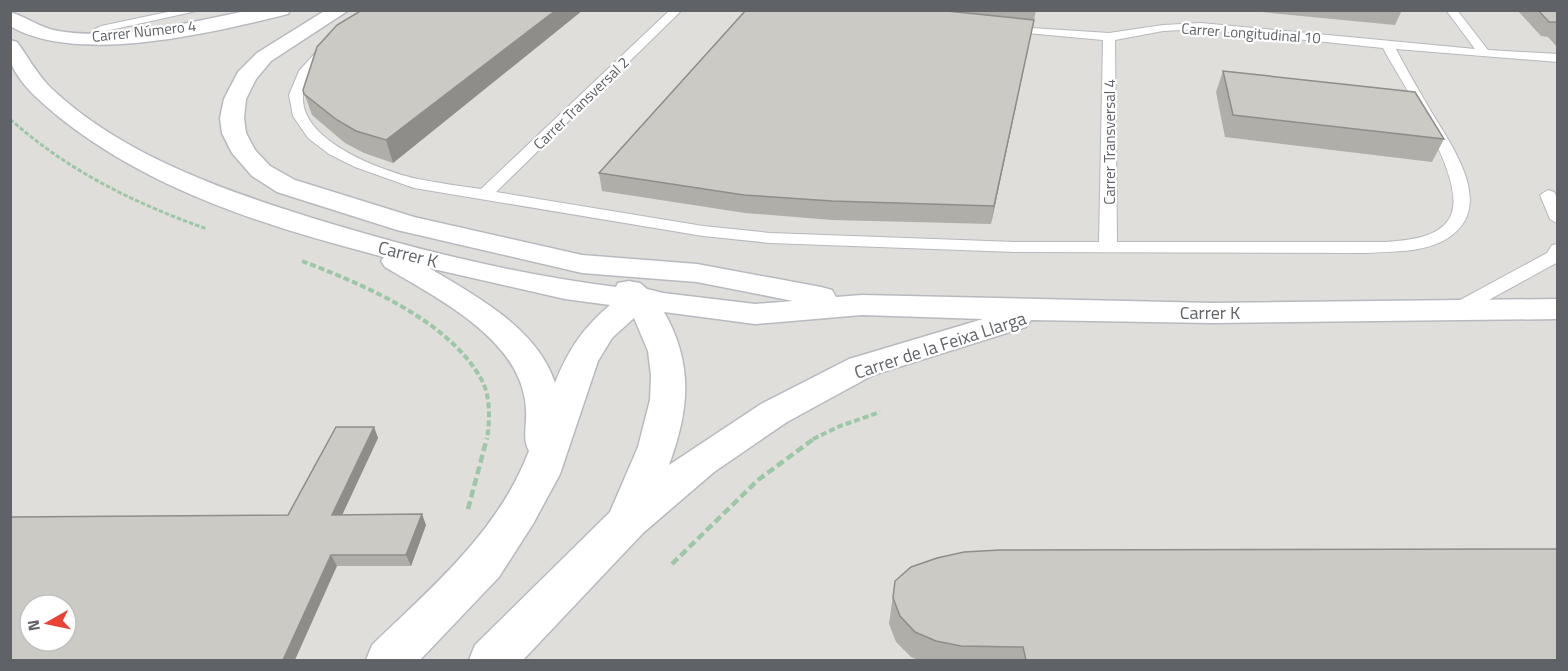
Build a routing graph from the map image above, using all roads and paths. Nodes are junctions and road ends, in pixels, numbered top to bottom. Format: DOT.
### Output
graph roads {
  1 [pos="196,10"];
  2 [pos="281,10"];
  3 [pos="340,10"];
  4 [pos="676,10"];
  5 [pos="1451,10"];
  6 [pos="1174,14"];
  7 [pos="10,18"];
  8 [pos="991,26"];
  9 [pos="1176,27"];
  10 [pos="102,29"];
  11 [pos="341,35"];
  12 [pos="1109,37"];
  13 [pos="1386,44"];
  14 [pos="10,46"];
  15 [pos="1484,52"];
  16 [pos="1557,58"];
  17 [pos="485,194"];
  18 [pos="1553,199"];
  19 [pos="1557,219"];
  20 [pos="369,244"];
  21 [pos="1108,248"];
  22 [pos="1557,249"];
  23 [pos="582,264"];
  24 [pos="322,268"];
  25 [pos="766,287"];
  26 [pos="642,300"];
  27 [pos="862,305"];
  28 [pos="1458,309"];
  29 [pos="1557,309"];
  30 [pos="1046,311"];
  31 [pos="880,412"];
  32 [pos="540,474"];
  33 [pos="467,514"];
  34 [pos="628,521"];
  35 [pos="672,564"];
  36 [pos="389,660"];
  37 [pos="492,660"];
  1 -- 10 [label="lane"];
  2 -- 7 [label="main road, Carrer Número 4"];
  3 -- 23 [label="main road, Carrer K"];
  4 -- 17 [label="lane, Carrer Transversal 2"];
  5 -- 15 [label="lane"];
  6 -- 9 [label="lane"];
  8 -- 12 [label="lane, Carrer Longitudinal 10"];
  9 -- 12 [label="lane, Carrer Longitudinal 10"];
  9 -- 13 [label="lane, Carrer Longitudinal 10"];
  11 -- 17 [label="lane"];
  12 -- 21 [label="lane, Carrer Transversal 4"];
  13 -- 15 [label="lane, Carrer Longitudinal 10"];
  13 -- 21 [label="lane"];
  14 -- 20 [label="main road, Carrer K"];
  15 -- 16 [label="lane, Carrer Longitudinal 10"];
  17 -- 21 [label="lane"];
  18 -- 19 [label="lane"];
  20 -- 26 [label="main road, Carrer K"];
  20 -- 32 [label="main road"];
  22 -- 28 [label="lane"];
  23 -- 25 [label="main road, Carrer K"];
  23 -- 26 [label="main road, Carrer de la Feixa Llarga"];
  24 -- 33 [label="path"];
  25 -- 26 [label="main road"];
  25 -- 27 [label="main road, Carrer K"];
  26 -- 27 [label="main road, Carrer K"];
  26 -- 32 [label="main road"];
  26 -- 34 [label="main road, Carrer de la Feixa Llarga"];
  27 -- 30 [label="main road, Carrer K"];
  28 -- 29 [label="main road, Carrer K"];
  28 -- 30 [label="main road, Carrer K"];
  30 -- 34 [label="main road, Carrer de la Feixa Llarga"];
  31 -- 35 [label="path"];
  32 -- 36 [label="main road"];
  34 -- 37 [label="main road, Carrer de la Feixa Llarga"];
}
